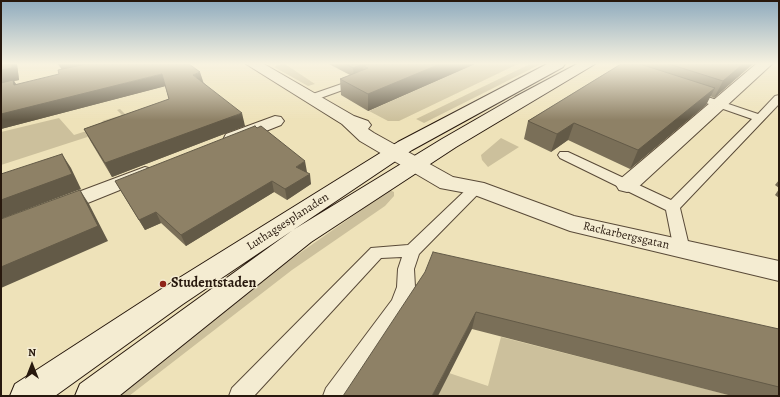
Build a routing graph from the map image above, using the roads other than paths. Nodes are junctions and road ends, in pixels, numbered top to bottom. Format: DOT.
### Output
graph roads {
  1 [pos="285,83"];
  2 [pos="353,83"];
  3 [pos="523,83"];
  4 [pos="554,83"];
  5 [pos="744,83"];
  6 [pos="682,92"];
  7 [pos="311,98"];
  8 [pos="779,98"];
  9 [pos="719,104"];
  10 [pos="760,118"];
  11 [pos="275,121"];
  12 [pos="212,146"];
  13 [pos="410,155"];
  14 [pos="564,155"];
  15 [pos="161,166"];
  16 [pos="627,185"];
  17 [pos="476,188"];
  18 [pos="673,207"];
  19 [pos="1,230"];
  20 [pos="682,250"];
  21 [pos="412,251"];
  22 [pos="779,271"];
  23 [pos="27,396"];
  24 [pos="92,396"];
  25 [pos="240,396"];
  26 [pos="334,396"];
  1 -- 7 [label="main road, Rackarbergsgatan"];
  2 -- 7 [label="lane"];
  3 -- 13 [label="main road, Luthagsesplanaden"];
  4 -- 13 [label="main road, Luthagsesplanaden"];
  5 -- 9 [label="main road"];
  6 -- 9 [label="lane"];
  7 -- 13 [label="main road, Rackarbergsgatan"];
  8 -- 10 [label="lane"];
  9 -- 10 [label="lane"];
  9 -- 16 [label="main road"];
  10 -- 18 [label="lane"];
  11 -- 12 [label="main road"];
  13 -- 17 [label="main road, Rackarbergsgatan"];
  13 -- 23 [label="main road, Luthagsesplanaden"];
  13 -- 24 [label="main road, Luthagsesplanaden"];
  14 -- 16 [label="lane"];
  15 -- 19 [label="main road"];
  16 -- 18 [label="lane"];
  17 -- 20 [label="main road, Rackarbergsgatan"];
  17 -- 21 [label="lane"];
  18 -- 20 [label="lane"];
  20 -- 22 [label="main road, Rackarbergsgatan"];
  21 -- 25 [label="lane"];
  21 -- 26 [label="lane"];
}
